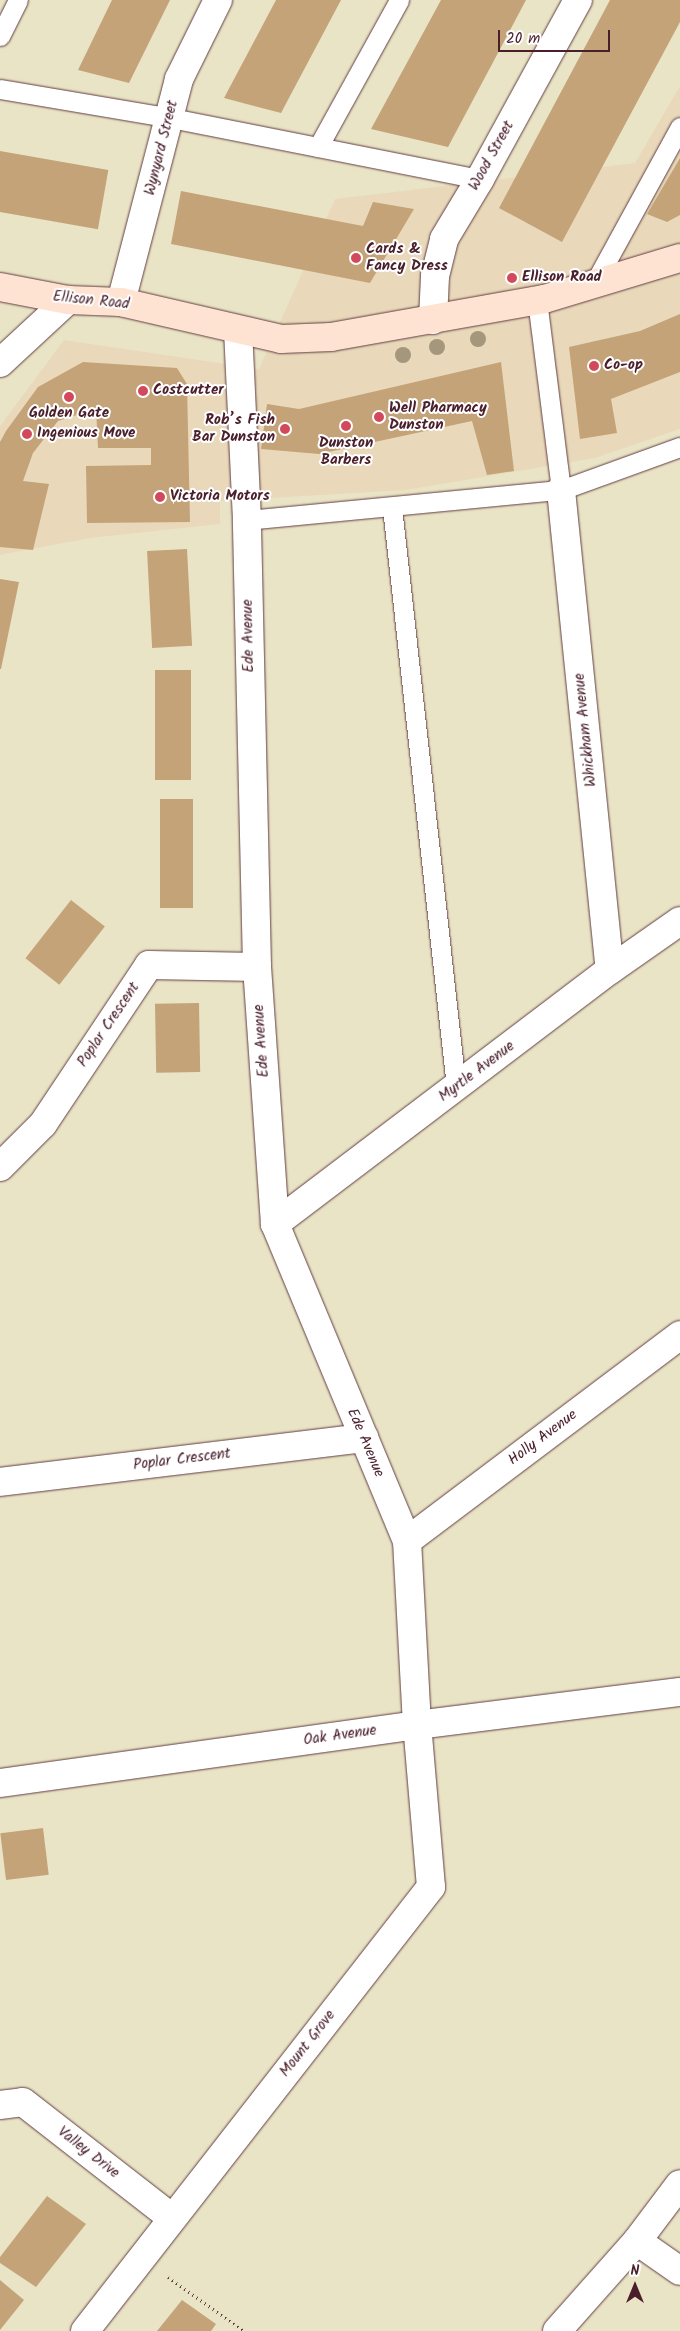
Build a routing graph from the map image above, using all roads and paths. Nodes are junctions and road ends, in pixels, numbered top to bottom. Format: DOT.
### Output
graph roads {
  1 [pos="18,0"];
  2 [pos="218,0"];
  3 [pos="399,0"];
  4 [pos="578,0"];
  5 [pos="0,36"];
  6 [pos="0,89"];
  7 [pos="170,118"];
  8 [pos="680,127"];
  9 [pos="318,147"];
  10 [pos="480,179"];
  11 [pos="680,258"];
  12 [pos="594,284"];
  13 [pos="0,287"];
  14 [pos="68,300"];
  15 [pos="537,300"];
  16 [pos="121,302"];
  17 [pos="433,320"];
  18 [pos="238,331"];
  19 [pos="0,363"];
  20 [pos="680,447"];
  21 [pos="561,490"];
  22 [pos="392,506"];
  23 [pos="247,520"];
  24 [pos="680,921"];
  25 [pos="257,967"];
  26 [pos="610,970"];
  27 [pos="456,1087"];
  28 [pos="0,1167"];
  29 [pos="275,1224"];
  30 [pos="680,1335"];
  31 [pos="364,1438"];
  32 [pos="0,1482"];
  33 [pos="406,1541"];
  34 [pos="680,1692"];
  35 [pos="417,1725"];
  36 [pos="0,1783"];
  37 [pos="0,2105"];
  38 [pos="680,2184"];
  39 [pos="172,2218"];
  40 [pos="637,2241"];
  41 [pos="141,2258"];
  42 [pos="680,2271"];
  43 [pos="85,2331"];
  44 [pos="244,2331"];
  45 [pos="557,2331"];
  1 -- 5 [label="lane"];
  2 -- 7 [label="street, Wynyard Street"];
  3 -- 9 [label="lane"];
  4 -- 10 [label="street, Wood Street"];
  6 -- 7 [label="lane"];
  7 -- 9 [label="lane"];
  7 -- 16 [label="street, Wynyard Street"];
  8 -- 12 [label="lane"];
  9 -- 10 [label="lane"];
  10 -- 17 [label="street, Wood Street"];
  11 -- 12 [label="street, Ellison Road"];
  12 -- 15 [label="street, Ellison Road"];
  13 -- 14 [label="street, Ellison Road"];
  14 -- 16 [label="street, Ellison Road"];
  14 -- 19 [label="street"];
  15 -- 17 [label="street, Ellison Road"];
  15 -- 21 [label="lane"];
  16 -- 18 [label="street, Ellison Road"];
  17 -- 18 [label="street, Ellison Road"];
  18 -- 23 [label="street, Ede Avenue"];
  20 -- 21 [label="lane"];
  21 -- 22 [label="lane"];
  21 -- 26 [label="street, Whickham Avenue"];
  22 -- 23 [label="lane"];
  22 -- 27 [label="lane"];
  23 -- 25 [label="street, Ede Avenue"];
  24 -- 26 [label="street, Myrtle Avenue"];
  25 -- 28 [label="street, Poplar Crescent"];
  25 -- 29 [label="street, Ede Avenue"];
  26 -- 27 [label="street, Myrtle Avenue"];
  27 -- 29 [label="street, Myrtle Avenue"];
  29 -- 31 [label="street, Ede Avenue"];
  30 -- 33 [label="street, Holly Avenue"];
  31 -- 32 [label="street, Poplar Crescent"];
  31 -- 33 [label="street, Ede Avenue"];
  33 -- 35 [label="street, Ede Avenue"];
  34 -- 35 [label="street, Oak Avenue"];
  35 -- 36 [label="street, Oak Avenue"];
  35 -- 39 [label="street, Mount Grove"];
  37 -- 39 [label="street, Valley Drive"];
  38 -- 40 [label="street"];
  39 -- 41 [label="street, Mount Grove"];
  40 -- 42 [label="street"];
  40 -- 45 [label="street"];
  41 -- 43 [label="street, Mount Grove"];
  41 -- 44 [label="path"];
}
